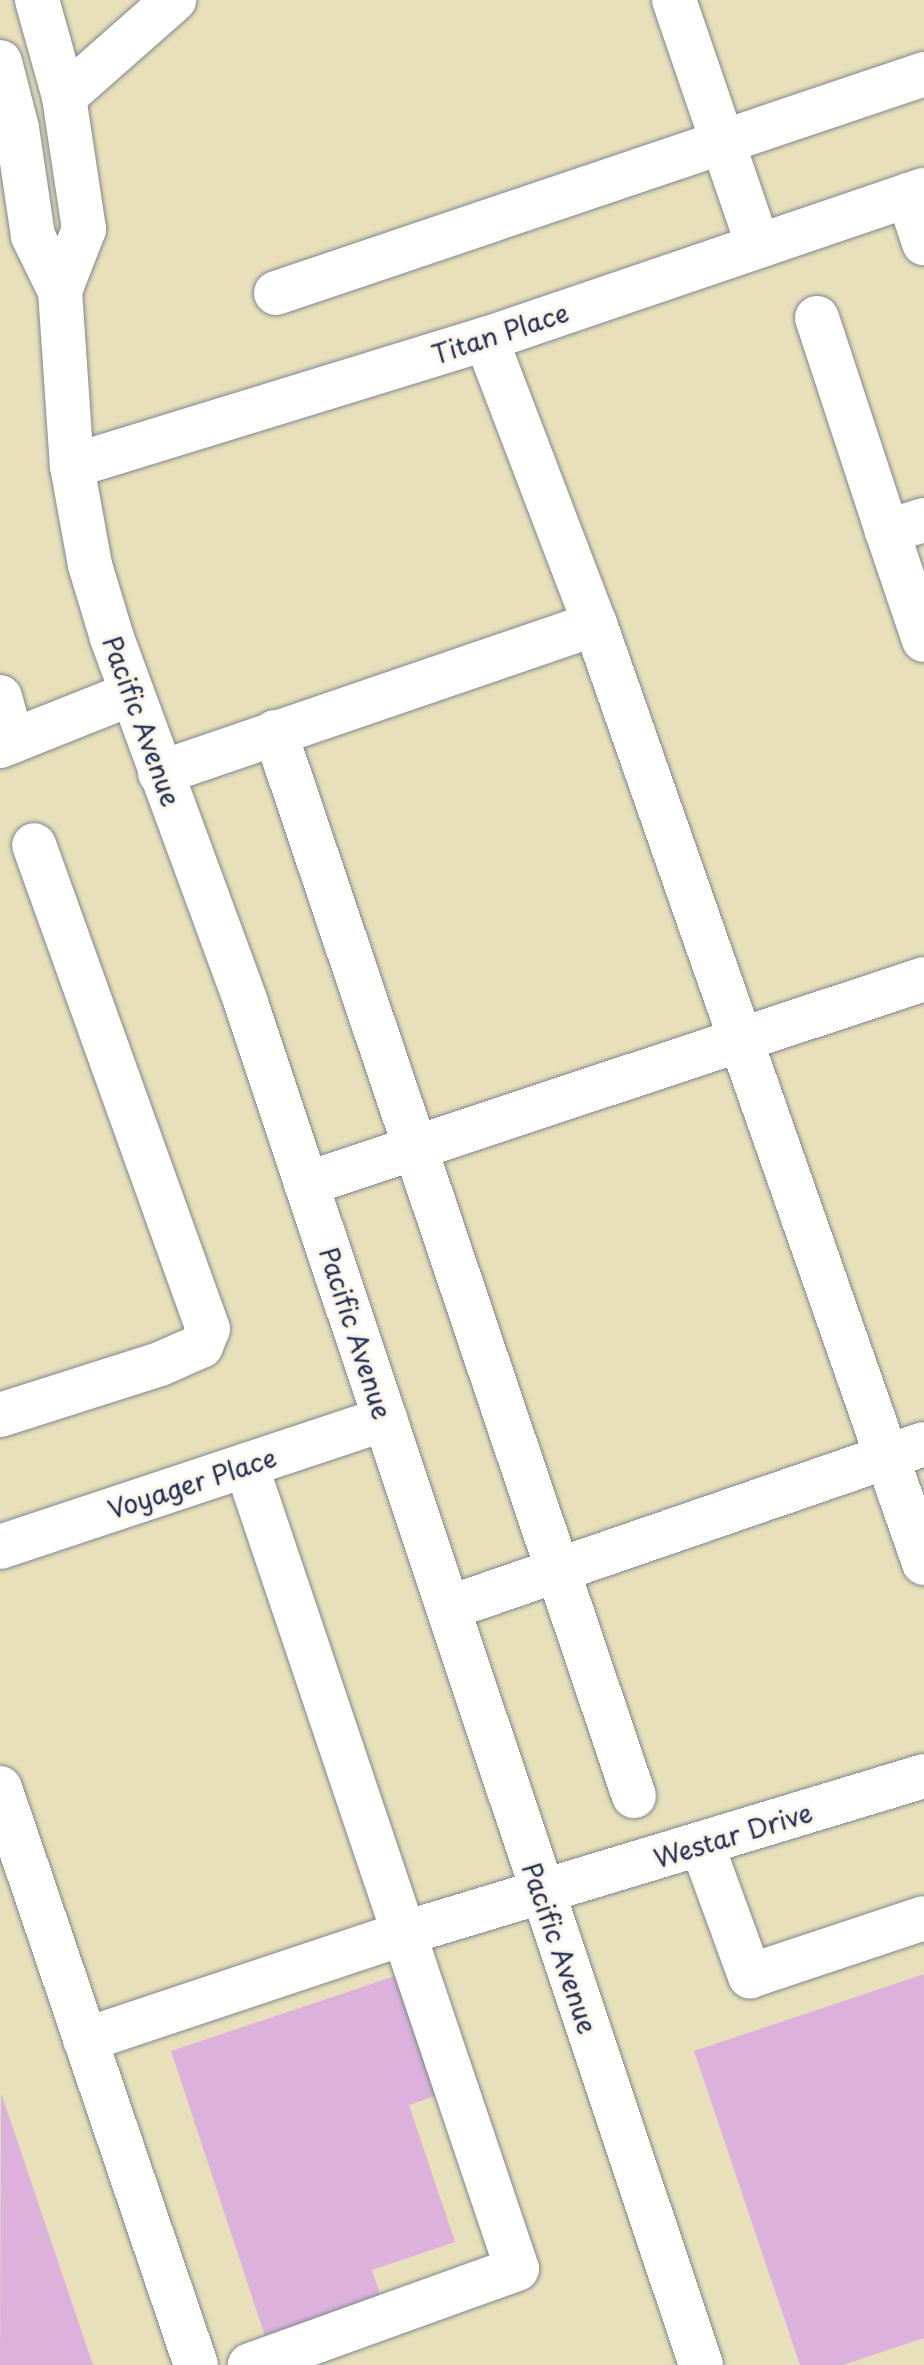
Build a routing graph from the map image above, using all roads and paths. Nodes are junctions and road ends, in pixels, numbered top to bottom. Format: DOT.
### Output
graph roads {
  1 [pos="37,0"];
  2 [pos="174,0"];
  3 [pos="674,0"];
  4 [pos="0,62"];
  5 [pos="924,74"];
  6 [pos="64,97"];
  7 [pos="723,145"];
  8 [pos="916,192"];
  9 [pos="924,243"];
  10 [pos="758,246"];
  11 [pos="60,291"];
  12 [pos="276,293"];
  13 [pos="817,318"];
  14 [pos="486,339"];
  15 [pos="72,466"];
  16 [pos="906,525"];
  17 [pos="595,624"];
  18 [pos="924,640"];
  19 [pos="131,694"];
  20 [pos="0,697"];
  21 [pos="275,732"];
  22 [pos="6,744"];
  23 [pos="160,773"];
  24 [pos="34,845"];
  25 [pos="924,979"];
  26 [pos="739,1041"];
  27 [pos="415,1147"];
  28 [pos="306,1184"];
  29 [pos="0,1415"];
  30 [pos="385,1419"];
  31 [pos="906,1450"];
  32 [pos="246,1465"];
  33 [pos="0,1547"];
  34 [pos="924,1563"];
  35 [pos="558,1570"];
  36 [pos="448,1608"];
  37 [pos="924,1776"];
  38 [pos="0,1788"];
  39 [pos="634,1796"];
  40 [pos="702,1845"];
  41 [pos="541,1892"];
  42 [pos="924,1918"];
  43 [pos="405,1933"];
  44 [pos="85,2040"];
  45 [pos="689,2362"];
  46 [pos="196,2365"];
  47 [pos="250,2365"];
  1 -- 6 [label="street, Pacific Avenue"];
  2 -- 6 [label="street"];
  3 -- 7 [label="street"];
  4 -- 11 [label="street, Pacific Avenue"];
  5 -- 7 [label="street"];
  6 -- 11 [label="street, Pacific Avenue"];
  7 -- 10 [label="street"];
  7 -- 12 [label="street"];
  8 -- 9 [label="street"];
  8 -- 10 [label="street, Titan Place"];
  10 -- 14 [label="street, Titan Place"];
  11 -- 15 [label="street, Pacific Avenue"];
  13 -- 16 [label="street"];
  14 -- 15 [label="street, Titan Place"];
  14 -- 17 [label="street"];
  15 -- 19 [label="street, Pacific Avenue"];
  16 -- 18 [label="street"];
  17 -- 21 [label="street"];
  17 -- 26 [label="street"];
  19 -- 22 [label="street"];
  19 -- 23 [label="street, Pacific Avenue"];
  20 -- 22 [label="street"];
  21 -- 23 [label="street"];
  21 -- 27 [label="street"];
  23 -- 28 [label="street, Pacific Avenue"];
  24 -- 29 [label="street"];
  25 -- 26 [label="street"];
  26 -- 27 [label="street"];
  26 -- 31 [label="street"];
  27 -- 28 [label="street"];
  27 -- 35 [label="street"];
  28 -- 30 [label="street, Pacific Avenue"];
  30 -- 32 [label="street, Voyager Place"];
  30 -- 36 [label="street, Pacific Avenue"];
  31 -- 34 [label="street"];
  31 -- 35 [label="street"];
  32 -- 33 [label="street, Voyager Place"];
  32 -- 43 [label="street"];
  35 -- 36 [label="street"];
  35 -- 39 [label="street"];
  36 -- 41 [label="street, Pacific Avenue"];
  37 -- 40 [label="street, Westar Drive"];
  38 -- 44 [label="street"];
  40 -- 41 [label="street, Westar Drive"];
  40 -- 42 [label="street"];
  41 -- 43 [label="street, Westar Drive"];
  41 -- 45 [label="street, Pacific Avenue"];
  43 -- 44 [label="street, Westar Drive"];
  43 -- 47 [label="street"];
  44 -- 46 [label="street"];
}
